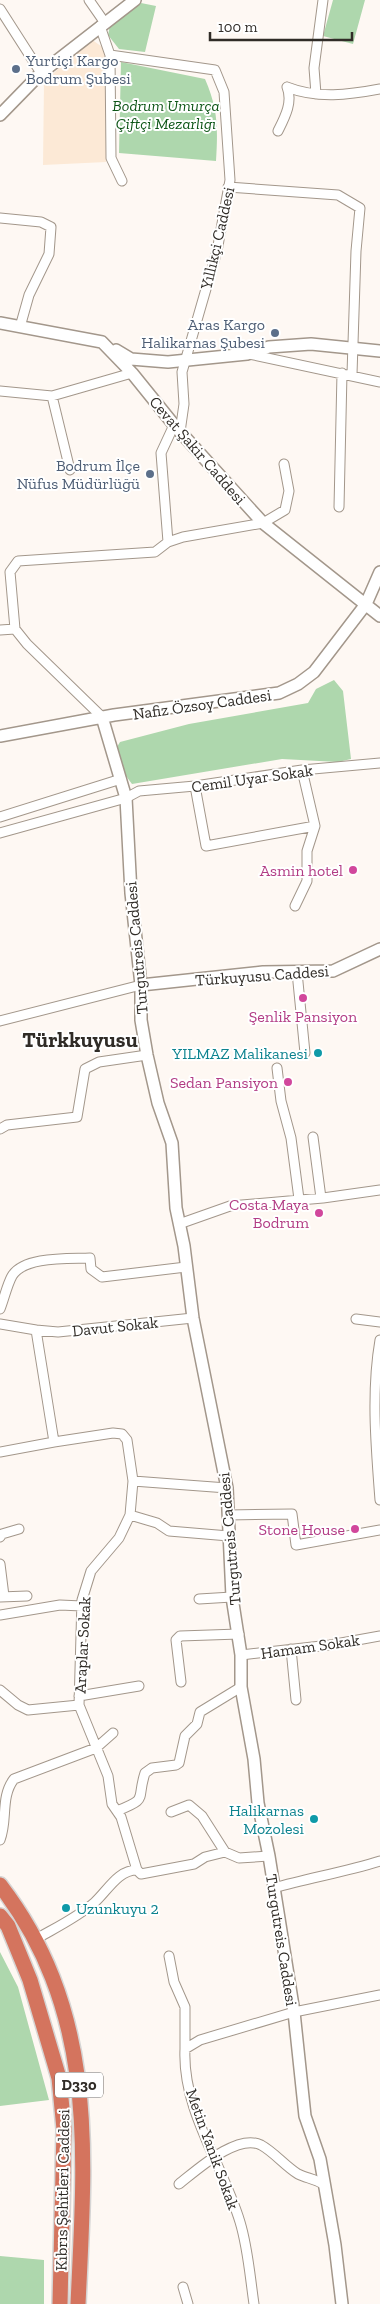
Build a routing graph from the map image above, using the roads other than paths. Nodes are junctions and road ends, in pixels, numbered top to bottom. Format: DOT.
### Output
graph roads {
  1 [pos="89,0"];
  2 [pos="135,0"];
  3 [pos="323,0"];
  4 [pos="0,9"];
  5 [pos="102,24"];
  6 [pos="110,55"];
  7 [pos="41,73"];
  8 [pos="380,89"];
  9 [pos="316,94"];
  10 [pos="0,115"];
  11 [pos="278,131"];
  12 [pos="122,181"];
  13 [pos="228,187"];
  14 [pos="0,218"];
  15 [pos="0,324"];
  16 [pos="20,327"];
  17 [pos="102,342"];
  18 [pos="353,347"];
  19 [pos="380,351"];
  20 [pos="247,354"];
  21 [pos="184,362"];
  22 [pos="132,373"];
  23 [pos="347,374"];
  24 [pos="380,382"];
  25 [pos="0,391"];
  26 [pos="52,396"];
  27 [pos="177,429"];
  28 [pos="284,464"];
  29 [pos="70,470"];
  30 [pos="339,507"];
  31 [pos="263,523"];
  32 [pos="168,542"];
  33 [pos="380,572"];
  34 [pos="366,604"];
  35 [pos="380,616"];
  36 [pos="15,629"];
  37 [pos="0,630"];
  38 [pos="102,717"];
  39 [pos="0,736"];
  40 [pos="380,763"];
  41 [pos="302,770"];
  42 [pos="121,779"];
  43 [pos="195,786"];
  44 [pos="126,798"];
  45 [pos="0,817"];
  46 [pos="315,826"];
  47 [pos="0,833"];
  48 [pos="295,906"];
  49 [pos="380,949"];
  50 [pos="297,972"];
  51 [pos="141,985"];
  52 [pos="0,1021"];
  53 [pos="305,1053"];
  54 [pos="146,1055"];
  55 [pos="277,1068"];
  56 [pos="0,1129"];
  57 [pos="313,1138"];
  58 [pos="380,1190"];
  59 [pos="321,1198"];
  60 [pos="299,1199"];
  61 [pos="179,1224"];
  62 [pos="186,1267"];
  63 [pos="0,1309"];
  64 [pos="193,1318"];
  65 [pos="356,1319"];
  66 [pos="380,1322"];
  67 [pos="0,1324"];
  68 [pos="36,1330"];
  69 [pos="380,1340"];
  70 [pos="54,1442"];
  71 [pos="0,1452"];
  72 [pos="379,1462"];
  73 [pos="133,1482"];
  74 [pos="227,1488"];
  75 [pos="380,1500"];
  76 [pos="130,1515"];
  77 [pos="228,1515"];
  78 [pos="19,1528"];
  79 [pos="380,1530"];
  80 [pos="229,1536"];
  81 [pos="0,1537"];
  82 [pos="0,1564"];
  83 [pos="2,1596"];
  84 [pos="27,1596"];
  85 [pos="232,1597"];
  86 [pos="198,1599"];
  87 [pos="82,1606"];
  88 [pos="0,1615"];
  89 [pos="239,1634"];
  90 [pos="380,1636"];
  91 [pos="291,1649"];
  92 [pos="241,1655"];
  93 [pos="180,1682"];
  94 [pos="139,1686"];
  95 [pos="242,1687"];
  96 [pos="0,1690"];
  97 [pos="79,1700"];
  98 [pos="296,1700"];
  99 [pos="113,1733"];
  100 [pos="96,1748"];
  101 [pos="117,1811"];
  102 [pos="171,1812"];
  103 [pos="0,1840"];
  104 [pos="225,1852"];
  105 [pos="269,1856"];
  106 [pos="380,1861"];
  107 [pos="137,1870"];
  108 [pos="0,1885"];
  109 [pos="274,1888"];
  110 [pos="0,1916"];
  111 [pos="36,1939"];
  112 [pos="169,1956"];
  113 [pos="380,1995"];
  114 [pos="294,2012"];
  115 [pos="185,2049"];
  116 [pos="214,2157"];
  117 [pos="179,2184"];
  118 [pos="323,2184"];
  119 [pos="183,2287"];
  120 [pos="60,2304"];
  121 [pos="78,2304"];
  122 [pos="188,2304"];
  123 [pos="254,2304"];
  124 [pos="342,2304"];
  1 -- 5 [label="street"];
  2 -- 5 [label="main road"];
  3 -- 9 [label="street"];
  4 -- 7 [label="street"];
  5 -- 6 [label="street"];
  5 -- 7 [label="main road"];
  6 -- 12 [label="street"];
  6 -- 13 [label="street, Yıllıkçi Caddesi"];
  7 -- 10 [label="main road"];
  8 -- 9 [label="street"];
  9 -- 11 [label="street"];
  13 -- 18 [label="street"];
  13 -- 21 [label="street, Yıllıkçi Caddesi"];
  14 -- 16 [label="street"];
  15 -- 16 [label="main road"];
  16 -- 17 [label="main road"];
  17 -- 21 [label="main road"];
  17 -- 22 [label="main road, Cevat Şakir Caddesi"];
  18 -- 19 [label="main road"];
  18 -- 20 [label="main road"];
  18 -- 23 [label="street"];
  20 -- 21 [label="main road"];
  20 -- 23 [label="street"];
  21 -- 27 [label="street, Yıllıkçi Caddesi"];
  22 -- 26 [label="street"];
  22 -- 27 [label="main road, Cevat Şakir Caddesi"];
  23 -- 24 [label="street"];
  23 -- 30 [label="street"];
  25 -- 26 [label="street"];
  26 -- 29 [label="street"];
  27 -- 31 [label="main road, Cevat Şakir Caddesi"];
  27 -- 32 [label="street, Yıllıkçi Caddesi"];
  28 -- 31 [label="street"];
  31 -- 32 [label="street"];
  31 -- 34 [label="main road, Cevat Şakir Caddesi"];
  32 -- 36 [label="street"];
  33 -- 34 [label="main road, Nafiz Özsoy Caddesi"];
  34 -- 35 [label="main road, Cevat Şakir Caddesi"];
  34 -- 38 [label="main road, Nafiz Özsoy Caddesi"];
  36 -- 37 [label="street"];
  36 -- 38 [label="street"];
  38 -- 39 [label="main road, Nafiz Özsoy Caddesi"];
  38 -- 42 [label="main road, Turgutreis Caddesi"];
  40 -- 41 [label="street, Cemil Uyar Sokak"];
  41 -- 43 [label="street, Cemil Uyar Sokak"];
  41 -- 46 [label="street"];
  42 -- 44 [label="main road, Turgutreis Caddesi"];
  42 -- 45 [label="street"];
  43 -- 44 [label="street, Cemil Uyar Sokak"];
  43 -- 46 [label="street"];
  44 -- 47 [label="street, Cemil Uyar Sokak"];
  44 -- 51 [label="main road, Turgutreis Caddesi"];
  46 -- 48 [label="street"];
  49 -- 50 [label="main road, Türkuyusu Caddesi"];
  50 -- 51 [label="main road, Türkuyusu Caddesi"];
  50 -- 53 [label="street"];
  51 -- 52 [label="street"];
  51 -- 54 [label="main road, Turgutreis Caddesi"];
  54 -- 56 [label="street"];
  54 -- 61 [label="main road, Turgutreis Caddesi"];
  55 -- 60 [label="street"];
  57 -- 59 [label="street"];
  58 -- 59 [label="street"];
  59 -- 60 [label="street"];
  60 -- 61 [label="street"];
  61 -- 62 [label="main road, Turgutreis Caddesi"];
  62 -- 63 [label="street"];
  62 -- 64 [label="main road, Turgutreis Caddesi"];
  64 -- 68 [label="street, Davut Sokak"];
  64 -- 74 [label="main road, Turgutreis Caddesi"];
  65 -- 66 [label="street"];
  67 -- 68 [label="street, Davut Sokak"];
  68 -- 70 [label="street"];
  69 -- 72 [label="street"];
  70 -- 71 [label="street"];
  70 -- 73 [label="street, Araplar Sokak"];
  72 -- 75 [label="street"];
  73 -- 74 [label="street"];
  73 -- 76 [label="street, Araplar Sokak"];
  74 -- 77 [label="main road, Turgutreis Caddesi"];
  76 -- 80 [label="street"];
  76 -- 87 [label="street, Araplar Sokak"];
  77 -- 79 [label="street"];
  77 -- 80 [label="main road, Turgutreis Caddesi"];
  78 -- 81 [label="street"];
  80 -- 85 [label="main road, Turgutreis Caddesi"];
  82 -- 83 [label="street"];
  83 -- 84 [label="street"];
  85 -- 86 [label="street"];
  85 -- 89 [label="main road, Turgutreis Caddesi"];
  87 -- 88 [label="street"];
  87 -- 97 [label="street, Araplar Sokak"];
  89 -- 92 [label="main road, Turgutreis Caddesi"];
  89 -- 93 [label="street"];
  90 -- 91 [label="street, Hamam Sokak"];
  91 -- 92 [label="street, Hamam Sokak"];
  91 -- 98 [label="street"];
  92 -- 95 [label="main road, Turgutreis Caddesi"];
  94 -- 97 [label="street"];
  95 -- 101 [label="street"];
  95 -- 105 [label="main road, Turgutreis Caddesi"];
  96 -- 97 [label="street"];
  97 -- 100 [label="street, Araplar Sokak"];
  99 -- 100 [label="street"];
  100 -- 101 [label="street, Araplar Sokak"];
  100 -- 103 [label="street"];
  101 -- 107 [label="street, Araplar Sokak"];
  102 -- 104 [label="street"];
  104 -- 105 [label="street"];
  104 -- 107 [label="street"];
  105 -- 109 [label="main road, Turgutreis Caddesi"];
  106 -- 109 [label="street"];
  107 -- 111 [label="street"];
  108 -- 111 [label="highway, Kıbrıs Şehitleri Caddesi / D330"];
  109 -- 114 [label="main road, Turgutreis Caddesi"];
  110 -- 120 [label="highway, Kıbrıs Şehitleri Caddesi / D330"];
  111 -- 121 [label="highway, Kıbrıs Şehitleri Caddesi / D330"];
  112 -- 115 [label="street, Metin Yanik Sokak"];
  113 -- 114 [label="street"];
  114 -- 115 [label="street"];
  114 -- 118 [label="main road, Turgutreis Caddesi"];
  115 -- 116 [label="street, Metin Yanik Sokak"];
  116 -- 117 [label="street"];
  116 -- 118 [label="street"];
  116 -- 123 [label="street, Metin Yanik Sokak"];
  118 -- 124 [label="main road, Turgutreis Caddesi"];
  119 -- 122 [label="street"];
}
